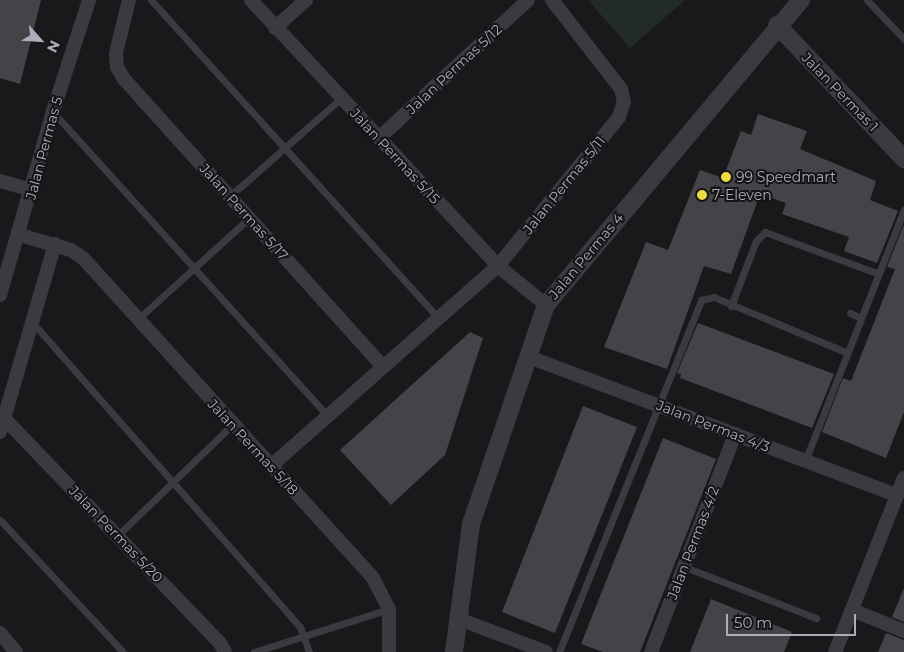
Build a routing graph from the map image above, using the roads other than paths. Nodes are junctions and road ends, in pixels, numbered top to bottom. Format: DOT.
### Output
graph roads {
  1 [pos="88,0"];
  2 [pos="129,0"];
  3 [pos="151,0"];
  4 [pos="251,0"];
  5 [pos="306,0"];
  6 [pos="528,0"];
  7 [pos="552,0"];
  8 [pos="801,0"];
  9 [pos="868,0"];
  10 [pos="777,25"];
  11 [pos="275,28"];
  12 [pos="904,39"];
  13 [pos="341,98"];
  14 [pos="53,111"];
  15 [pos="379,138"];
  16 [pos="286,150"];
  17 [pos="902,154"];
  18 [pos="0,181"];
  19 [pos="32,190"];
  20 [pos="230,196"];
  21 [pos="904,210"];
  22 [pos="249,218"];
  23 [pos="20,235"];
  24 [pos="54,244"];
  25 [pos="498,266"];
  26 [pos="194,270"];
  27 [pos="879,274"];
  28 [pos="0,295"];
  29 [pos="546,305"];
  30 [pos="731,306"];
  31 [pos="850,313"];
  32 [pos="438,318"];
  33 [pos="862,318"];
  34 [pos="138,319"];
  35 [pos="32,323"];
  36 [pos="848,353"];
  37 [pos="528,357"];
  38 [pos="382,366"];
  39 [pos="657,405"];
  40 [pos="328,416"];
  41 [pos="4,418"];
  42 [pos="232,425"];
  43 [pos="0,432"];
  44 [pos="735,434"];
  45 [pos="806,461"];
  46 [pos="271,466"];
  47 [pos="904,478"];
  48 [pos="171,484"];
  49 [pos="897,495"];
  50 [pos="0,520"];
  51 [pos="117,536"];
  52 [pos="684,567"];
  53 [pos="389,609"];
  54 [pos="852,610"];
  55 [pos="816,618"];
  56 [pos="459,619"];
  57 [pos="904,631"];
  58 [pos="0,633"];
  59 [pos="305,637"];
  60 [pos="16,652"];
  61 [pos="123,652"];
  62 [pos="225,652"];
  63 [pos="254,652"];
  64 [pos="309,652"];
  65 [pos="388,652"];
  66 [pos="454,652"];
  67 [pos="546,652"];
  68 [pos="559,652"];
  69 [pos="652,652"];
  70 [pos="835,652"];
  1 -- 14 [label="street, Jalan Permas 5"];
  2 -- 20 [label="street, Jalan Permas 5/17"];
  3 -- 16 [label="lane"];
  4 -- 11 [label="street, Jalan Permas 5/15"];
  5 -- 11 [label="street"];
  6 -- 15 [label="street, Jalan Permas 5/12"];
  7 -- 25 [label="street, Jalan Permas 5/11"];
  8 -- 10 [label="street, Jalan Permas 4"];
  9 -- 12 [label="lane"];
  10 -- 17 [label="street, Jalan Permas 1"];
  10 -- 29 [label="street, Jalan Permas 4"];
  11 -- 13 [label="street, Jalan Permas 5/15"];
  13 -- 15 [label="street, Jalan Permas 5/15"];
  13 -- 16 [label="lane"];
  14 -- 19 [label="street, Jalan Permas 5"];
  14 -- 26 [label="lane"];
  15 -- 25 [label="street, Jalan Permas 5/15"];
  16 -- 20 [label="lane"];
  16 -- 32 [label="lane"];
  18 -- 19 [label="street"];
  19 -- 23 [label="street, Jalan Permas 5"];
  20 -- 22 [label="street, Jalan Permas 5/17"];
  21 -- 27 [label="lane"];
  22 -- 26 [label="lane"];
  22 -- 38 [label="street, Jalan Permas 5/17"];
  23 -- 24 [label="street"];
  23 -- 28 [label="street, Jalan Permas 5"];
  24 -- 34 [label="street, Jalan Permas 5/18"];
  24 -- 35 [label="street"];
  25 -- 29 [label="street, Jalan Permas 5/15"];
  25 -- 32 [label="street, Jalan Permas 5/11"];
  26 -- 34 [label="lane"];
  26 -- 40 [label="lane"];
  27 -- 30 [label="lane"];
  27 -- 33 [label="lane"];
  29 -- 37 [label="street, Jalan Permas 4"];
  30 -- 36 [label="lane"];
  30 -- 39 [label="lane"];
  31 -- 33 [label="lane"];
  32 -- 38 [label="street, Jalan Permas 5/11"];
  33 -- 36 [label="lane"];
  34 -- 42 [label="street, Jalan Permas 5/18"];
  35 -- 41 [label="street"];
  35 -- 48 [label="lane"];
  36 -- 45 [label="lane"];
  37 -- 39 [label="street, Jalan Permas 4/3"];
  37 -- 56 [label="street, Jalan Permas 4"];
  38 -- 40 [label="street, Jalan Permas 5/11"];
  39 -- 44 [label="street, Jalan Permas 4/3"];
  39 -- 68 [label="lane"];
  40 -- 46 [label="street, Jalan Permas 5/11"];
  41 -- 43 [label="street"];
  41 -- 51 [label="street, Jalan Permas 5/20"];
  42 -- 46 [label="street, Jalan Permas 5/18"];
  42 -- 48 [label="lane"];
  44 -- 45 [label="street, Jalan Permas 4/3"];
  44 -- 52 [label="street, Jalan Permas 4/2"];
  45 -- 49 [label="street, Jalan Permas 4/3"];
  46 -- 53 [label="street, Jalan Permas 5/18"];
  47 -- 49 [label="street"];
  48 -- 51 [label="lane"];
  48 -- 59 [label="lane"];
  49 -- 54 [label="street"];
  50 -- 61 [label="lane"];
  51 -- 62 [label="street, Jalan Permas 5/20"];
  52 -- 55 [label="lane"];
  52 -- 69 [label="street, Jalan Permas 4/2"];
  53 -- 59 [label="lane"];
  53 -- 65 [label="street, Jalan Permas 5/18"];
  54 -- 57 [label="street"];
  54 -- 70 [label="street"];
  56 -- 66 [label="street, Jalan Permas 4"];
  56 -- 67 [label="street"];
  58 -- 60 [label="street"];
  59 -- 63 [label="lane"];
  59 -- 64 [label="lane"];
}
